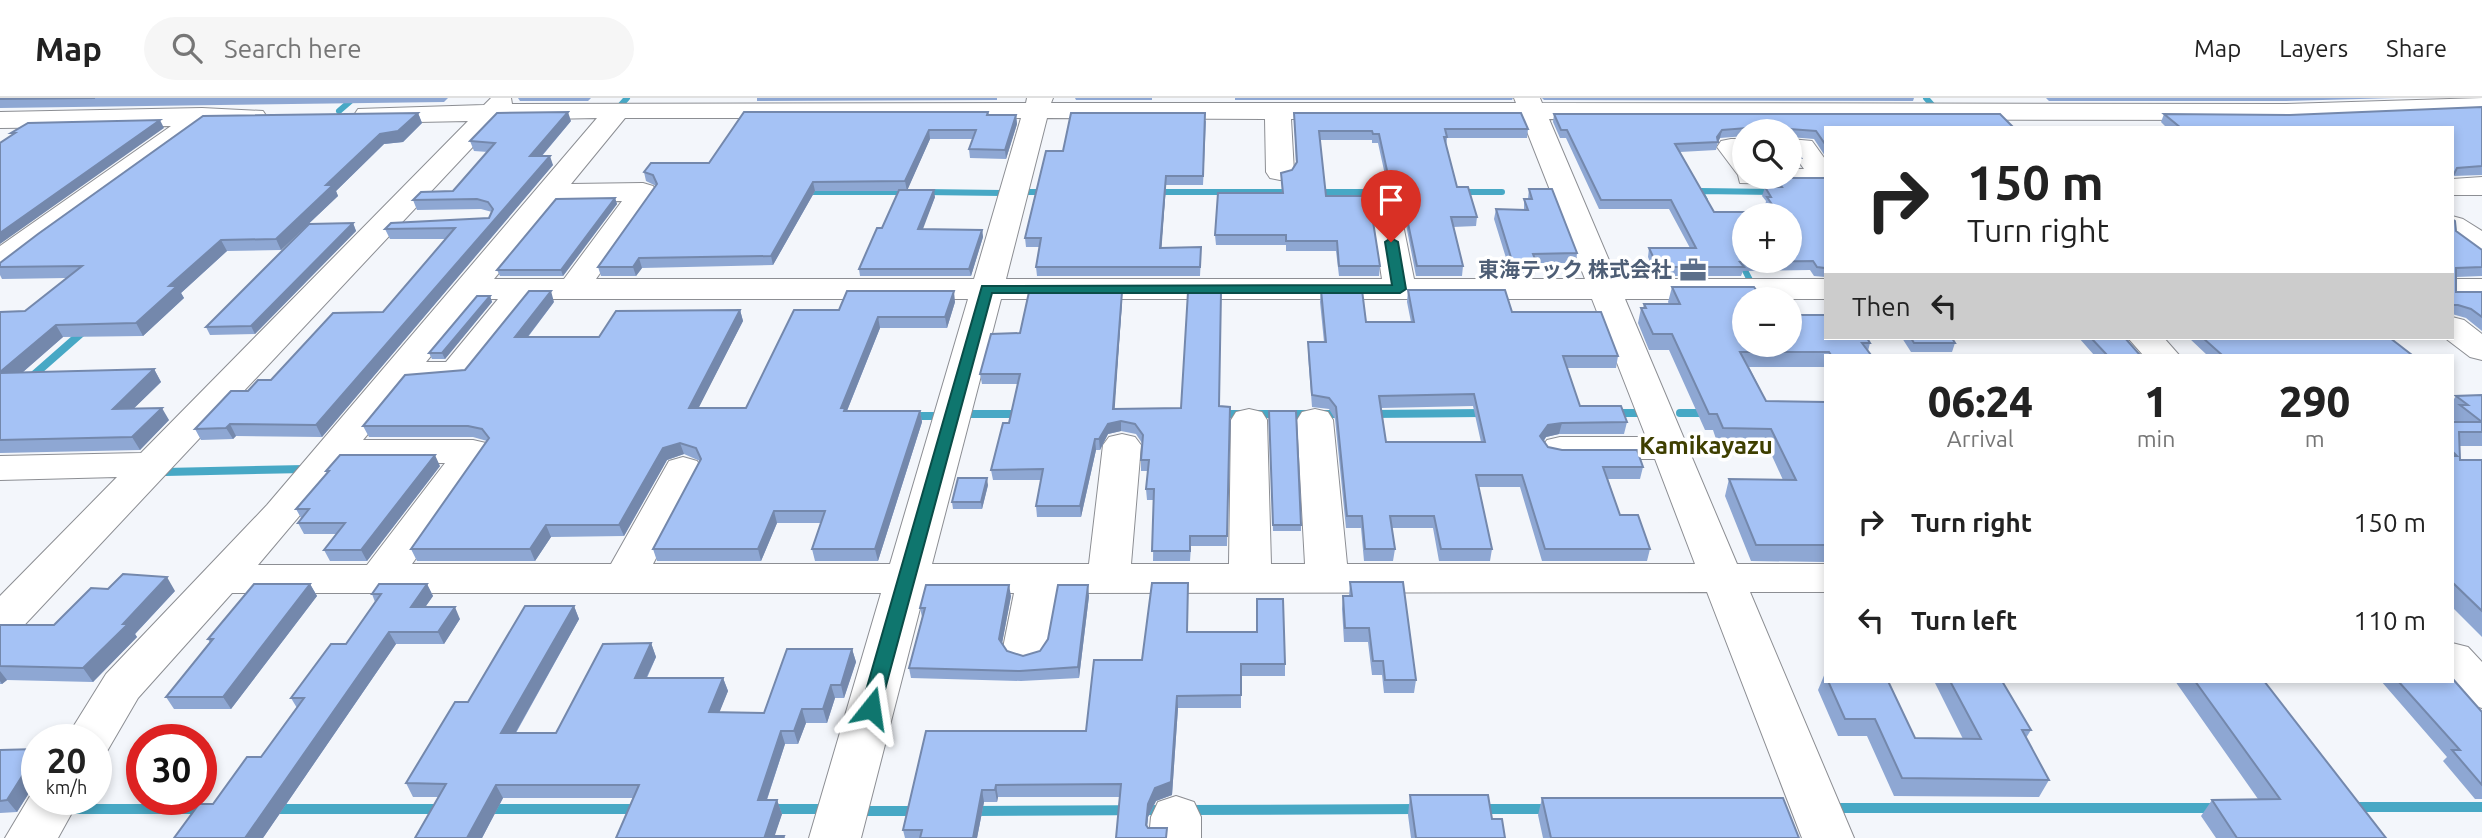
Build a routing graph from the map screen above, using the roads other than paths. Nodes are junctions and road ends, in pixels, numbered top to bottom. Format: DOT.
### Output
graph roads {
  1 [pos="71,98"];
  2 [pos="227,98"];
  3 [pos="2433,103"];
  4 [pos="1530,104"];
  5 [pos="2482,104"];
  6 [pos="497,105"];
  7 [pos="1038,105"];
  8 [pos="1658,105"];
  9 [pos="2168,105"];
  10 [pos="2277,105"];
  11 [pos="618,110"];
  12 [pos="1278,111"];
  13 [pos="2103,112"];
  14 [pos="1744,113"];
  15 [pos="1931,113"];
  16 [pos="338,115"];
  17 [pos="282,116"];
  18 [pos="199,118"];
  19 [pos="0,120"];
  20 [pos="32,120"];
  21 [pos="2307,126"];
  22 [pos="2468,127"];
  23 [pos="0,139"];
  24 [pos="1802,147"];
  25 [pos="1280,172"];
  26 [pos="1824,176"];
  27 [pos="1802,177"];
  28 [pos="1824,177"];
  29 [pos="2482,186"];
  30 [pos="2454,187"];
  31 [pos="549,193"];
  32 [pos="1383,195"];
  33 [pos="426,221"];
  34 [pos="385,222"];
  35 [pos="0,260"];
  36 [pos="467,289"];
  37 [pos="523,289"];
  38 [pos="573,289"];
  39 [pos="987,289"];
  40 [pos="1400,289"];
  41 [pos="1605,289"];
  42 [pos="1824,289"];
  43 [pos="2454,289"];
  44 [pos="2482,289"];
  45 [pos="2454,329"];
  46 [pos="2148,340"];
  47 [pos="2482,351"];
  48 [pos="2161,354"];
  49 [pos="398,373"];
  50 [pos="1249,420"];
  51 [pos="1315,420"];
  52 [pos="1122,445"];
  53 [pos="1560,448"];
  54 [pos="1669,448"];
  55 [pos="333,452"];
  56 [pos="151,465"];
  57 [pos="0,468"];
  58 [pos="682,469"];
  59 [pos="1824,578"];
  60 [pos="219,579"];
  61 [pos="379,579"];
  62 [pos="624,579"];
  63 [pos="906,579"];
  64 [pos="1038,579"];
  65 [pos="1108,579"];
  66 [pos="1250,579"];
  67 [pos="1327,579"];
  68 [pos="1723,579"];
  69 [pos="0,623"];
  70 [pos="1025,648"];
  71 [pos="2454,661"];
  72 [pos="2482,691"];
  73 [pos="99,724"];
  74 [pos="45,815"];
  75 [pos="31,838"];
  76 [pos="835,838"];
  77 [pos="1828,838"];
  1 -- 20 [label="street"];
  2 -- 18 [label="street"];
  3 -- 5 [label="street"];
  3 -- 10 [label="street"];
  3 -- 22 [label="street"];
  4 -- 8 [label="street"];
  4 -- 12 [label="street"];
  4 -- 41 [label="street"];
  6 -- 11 [label="street"];
  6 -- 16 [label="street"];
  6 -- 34 [label="street"];
  7 -- 11 [label="street"];
  7 -- 12 [label="street"];
  7 -- 39 [label="street"];
  8 -- 14 [label="street"];
  9 -- 10 [label="street"];
  9 -- 13 [label="street"];
  10 -- 21 [label="street"];
  11 -- 31 [label="street"];
  12 -- 25 [label="street"];
  13 -- 15 [label="street"];
  14 -- 15 [label="street"];
  17 -- 18 [label="street"];
  18 -- 20 [label="street"];
  18 -- 35 [label="street"];
  19 -- 20 [label="street"];
  20 -- 23 [label="street"];
  24 -- 26 [label="street"];
  27 -- 28 [label="street"];
  29 -- 30 [label="street"];
  31 -- 36 [label="street"];
  31 -- 38 [label="street"];
  32 -- 40 [label="street"];
  33 -- 34 [label="street"];
  34 -- 56 [label="street"];
  36 -- 37 [label="street"];
  36 -- 49 [label="street"];
  37 -- 38 [label="street"];
  37 -- 49 [label="street"];
  38 -- 39 [label="street"];
  39 -- 40 [label="street"];
  39 -- 63 [label="street"];
  40 -- 41 [label="street"];
  41 -- 42 [label="street"];
  41 -- 54 [label="street"];
  43 -- 44 [label="street"];
  45 -- 47 [label="street"];
  46 -- 48 [label="street"];
  49 -- 55 [label="street"];
  50 -- 66 [label="street"];
  51 -- 67 [label="street"];
  52 -- 65 [label="street"];
  53 -- 54 [label="street"];
  54 -- 68 [label="street"];
  55 -- 60 [label="street"];
  55 -- 61 [label="street"];
  56 -- 57 [label="street"];
  56 -- 69 [label="street"];
  58 -- 62 [label="street"];
  59 -- 68 [label="street"];
  60 -- 61 [label="street"];
  60 -- 73 [label="street"];
  61 -- 62 [label="street"];
  62 -- 63 [label="street"];
  63 -- 64 [label="street"];
  63 -- 76 [label="street"];
  64 -- 65 [label="street"];
  64 -- 70 [label="street"];
  65 -- 66 [label="street"];
  66 -- 67 [label="street"];
  67 -- 68 [label="street"];
  68 -- 77 [label="street"];
  71 -- 72 [label="street"];
  74 -- 75 [label="street"];
}
